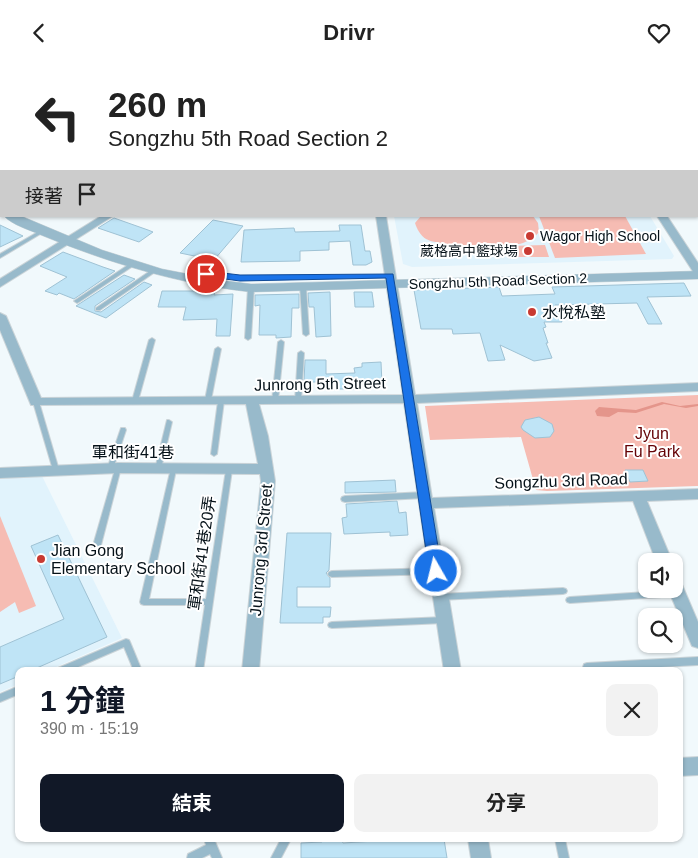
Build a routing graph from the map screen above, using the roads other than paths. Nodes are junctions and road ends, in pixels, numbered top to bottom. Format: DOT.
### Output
graph roads {
  1 [pos="12,217"];
  2 [pos="34,217"];
  3 [pos="106,217"];
  4 [pos="381,217"];
  5 [pos="663,217"];
  6 [pos="45,230"];
  7 [pos="72,237"];
  8 [pos="0,256"];
  9 [pos="131,265"];
  10 [pos="697,270"];
  11 [pos="153,271"];
  12 [pos="391,280"];
  13 [pos="0,285"];
  14 [pos="303,286"];
  15 [pos="251,288"];
  16 [pos="77,301"];
  17 [pos="98,309"];
  18 [pos="0,316"];
  19 [pos="306,334"];
  20 [pos="248,338"];
  21 [pos="152,340"];
  22 [pos="281,342"];
  23 [pos="218,349"];
  24 [pos="301,353"];
  25 [pos="698,387"];
  26 [pos="410,399"];
  27 [pos="215,400"];
  28 [pos="135,401"];
  29 [pos="252,401"];
  30 [pos="275,401"];
  31 [pos="298,401"];
  32 [pos="36,402"];
  33 [pos="169,422"];
  34 [pos="123,430"];
  35 [pos="214,453"];
  36 [pos="114,469"];
  37 [pos="158,469"];
  38 [pos="266,469"];
  39 [pos="56,470"];
  40 [pos="174,470"];
  41 [pos="229,470"];
  42 [pos="0,473"];
  43 [pos="698,494"];
  44 [pos="638,497"];
  45 [pos="345,499"];
  46 [pos="425,499"];
  47 [pos="96,549"];
  48 [pos="661,553"];
  49 [pos="436,571"];
  50 [pos="332,574"];
  51 [pos="564,591"];
  52 [pos="638,592"];
  53 [pos="440,597"];
  54 [pos="680,598"];
  55 [pos="570,600"];
  56 [pos="210,602"];
  57 [pos="444,620"];
  58 [pos="332,625"];
  59 [pos="698,641"];
  60 [pos="698,661"];
  61 [pos="70,667"];
  62 [pos="136,667"];
  63 [pos="200,667"];
  64 [pos="250,667"];
  65 [pos="451,667"];
  66 [pos="587,667"];
  67 [pos="15,692"];
  68 [pos="0,698"];
  69 [pos="698,766"];
  70 [pos="683,767"];
  71 [pos="284,842"];
  72 [pos="478,842"];
  73 [pos="561,842"];
  74 [pos="210,843"];
  75 [pos="192,858"];
  76 [pos="217,858"];
  77 [pos="276,858"];
  78 [pos="481,858"];
  79 [pos="564,858"];
  1 -- 6 [label="street, Songzhu 5th Road Section 2"];
  2 -- 7 [label="street, Songzhu 5th Road Section 2"];
  3 -- 7 [label="street"];
  4 -- 12 [label="street"];
  5 -- 10 [label="street"];
  6 -- 7 [label="street, Songzhu 5th Road Section 2"];
  6 -- 8 [label="lane"];
  7 -- 9 [label="street, Songzhu 5th Road Section 2"];
  7 -- 12 [label="street, Songzhu 5th Road Section 2"];
  7 -- 13 [label="street"];
  9 -- 11 [label="street, Songzhu 5th Road Section 2"];
  9 -- 16 [label="lane"];
  10 -- 12 [label="street, Songzhu 5th Road Section 2"];
  11 -- 15 [label="street, Songzhu 5th Road Section 2"];
  11 -- 17 [label="lane"];
  12 -- 14 [label="street, Songzhu 5th Road Section 2"];
  12 -- 26 [label="street"];
  14 -- 15 [label="street, Songzhu 5th Road Section 2"];
  14 -- 19 [label="lane"];
  15 -- 20 [label="lane"];
  18 -- 32 [label="street"];
  21 -- 28 [label="lane"];
  22 -- 30 [label="lane"];
  23 -- 27 [label="lane"];
  24 -- 31 [label="lane"];
  25 -- 26 [label="street, Junrong 5th Street"];
  26 -- 31 [label="street, Junrong 5th Street"];
  26 -- 46 [label="street"];
  27 -- 28 [label="street, Junrong 5th Street"];
  27 -- 29 [label="street, Junrong 5th Street"];
  27 -- 35 [label="lane"];
  28 -- 32 [label="street, Junrong 5th Street"];
  29 -- 30 [label="street, Junrong 5th Street"];
  29 -- 38 [label="street, Junrong 3rd Street"];
  30 -- 31 [label="street, Junrong 5th Street"];
  32 -- 39 [label="lane"];
  33 -- 37 [label="lane"];
  34 -- 36 [label="lane"];
  36 -- 37 [label="street, 軍和街41巷"];
  36 -- 39 [label="street, 軍和街41巷"];
  36 -- 47 [label="lane"];
  37 -- 40 [label="street, 軍和街41巷"];
  38 -- 41 [label="street, 軍和街41巷"];
  38 -- 64 [label="street, Junrong 3rd Street"];
  39 -- 42 [label="street, 軍和街41巷"];
  40 -- 41 [label="street, 軍和街41巷"];
  40 -- 56 [label="lane"];
  41 -- 56 [label="lane, 軍和街41巷20弄"];
  43 -- 44 [label="street, Songzhu 3rd Road"];
  44 -- 46 [label="street, Songzhu 3rd Road"];
  44 -- 48 [label="street"];
  45 -- 46 [label="lane"];
  46 -- 49 [label="street"];
  49 -- 50 [label="lane"];
  49 -- 53 [label="street"];
  51 -- 53 [label="lane"];
  52 -- 55 [label="lane"];
  53 -- 57 [label="street"];
  54 -- 59 [label="street"];
  56 -- 63 [label="lane, 軍和街41巷20弄"];
  57 -- 58 [label="lane"];
  57 -- 65 [label="street"];
  60 -- 66 [label="lane"];
  61 -- 62 [label="lane"];
  67 -- 68 [label="lane"];
  69 -- 70 [label="street"];
  71 -- 77 [label="lane"];
  72 -- 78 [label="street"];
  73 -- 79 [label="lane"];
  74 -- 75 [label="lane"];
  74 -- 76 [label="lane"];
}
